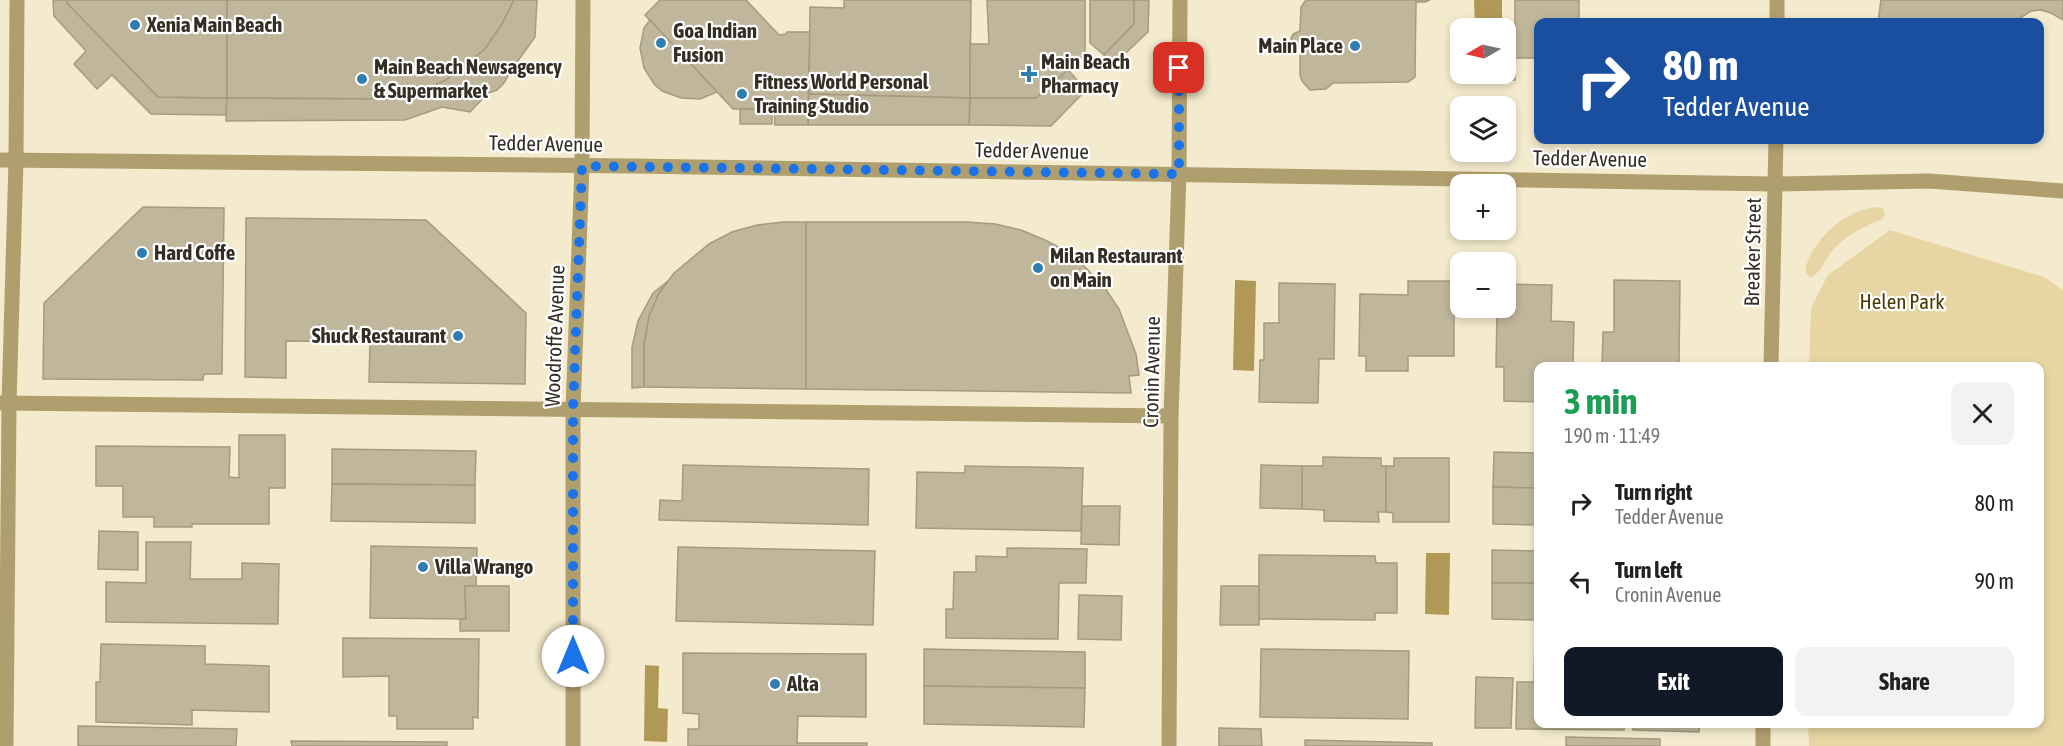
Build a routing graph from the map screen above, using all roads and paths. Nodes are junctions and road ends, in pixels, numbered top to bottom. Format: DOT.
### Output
graph roads {
  1 [pos="17,0"];
  2 [pos="583,0"];
  3 [pos="1180,0"];
  4 [pos="1777,0"];
  5 [pos="1777,18"];
  6 [pos="1776,144"];
  7 [pos="0,160"];
  8 [pos="16,161"];
  9 [pos="582,166"];
  10 [pos="1179,174"];
  11 [pos="1775,184"];
  12 [pos="2063,191"];
  13 [pos="1771,362"];
  14 [pos="4,403"];
  15 [pos="573,409"];
  16 [pos="1171,416"];
  17 [pos="1763,728"];
  18 [pos="6,746"];
  19 [pos="573,746"];
  20 [pos="1169,746"];
  21 [pos="1762,746"];
  1 -- 8 [label="street"];
  2 -- 9 [label="street, Woodroffe Avenue"];
  3 -- 10 [label="street, Cronin Avenue"];
  4 -- 5 [label="street"];
  6 -- 11 [label="street, Breaker Street"];
  7 -- 8 [label="street, Tedder Avenue"];
  8 -- 9 [label="street, Tedder Avenue"];
  8 -- 14 [label="street"];
  9 -- 10 [label="street, Tedder Avenue"];
  9 -- 15 [label="street, Woodroffe Avenue"];
  10 -- 11 [label="street, Tedder Avenue"];
  10 -- 16 [label="street, Cronin Avenue"];
  11 -- 12 [label="street, Tedder Avenue"];
  11 -- 13 [label="street, Breaker Street"];
  14 -- 15 [label="street"];
  14 -- 18 [label="street"];
  15 -- 16 [label="street"];
  15 -- 19 [label="street, Woodroffe Avenue"];
  16 -- 20 [label="street, Cronin Avenue"];
  17 -- 21 [label="street"];
}
